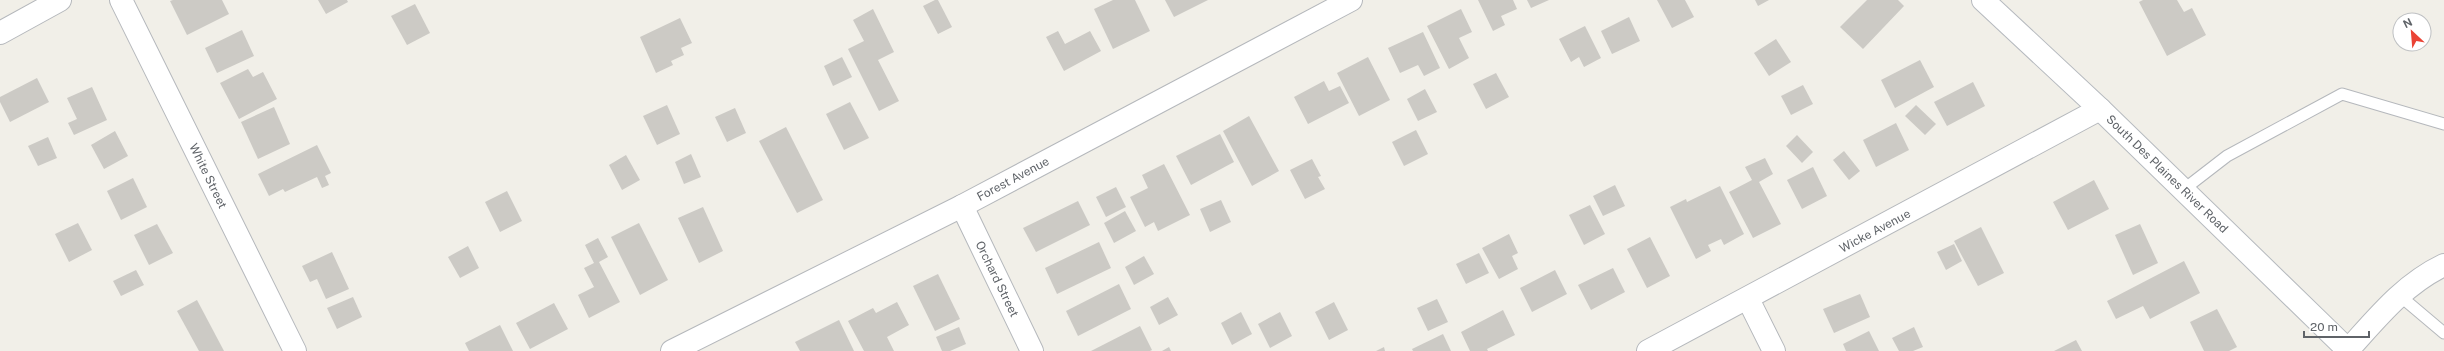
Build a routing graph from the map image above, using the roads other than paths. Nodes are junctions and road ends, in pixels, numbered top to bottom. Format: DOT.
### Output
graph roads {
  1 [pos="60,0"];
  2 [pos="121,0"];
  3 [pos="1351,0"];
  4 [pos="1983,0"];
  5 [pos="0,33"];
  6 [pos="2100,109"];
  7 [pos="2444,124"];
  8 [pos="2183,190"];
  9 [pos="962,206"];
  10 [pos="2444,265"];
  11 [pos="2399,295"];
  12 [pos="1748,299"];
  13 [pos="2444,333"];
  14 [pos="2349,350"];
  15 [pos="295,351"];
  16 [pos="672,351"];
  17 [pos="1032,351"];
  18 [pos="1648,351"];
  19 [pos="1774,351"];
  1 -- 5 [label="street"];
  2 -- 15 [label="street, White Street"];
  3 -- 9 [label="street, Forest Avenue"];
  4 -- 6 [label="street, South Des Plaines River Road"];
  6 -- 8 [label="street, South Des Plaines River Road"];
  6 -- 12 [label="street, Wicke Avenue"];
  7 -- 8 [label="lane"];
  8 -- 14 [label="street, South Des Plaines River Road"];
  9 -- 16 [label="street, Forest Avenue"];
  9 -- 17 [label="street, Orchard Street"];
  10 -- 11 [label="street"];
  11 -- 13 [label="lane"];
  11 -- 14 [label="street"];
  12 -- 18 [label="street, Wicke Avenue"];
  12 -- 19 [label="street"];
}
